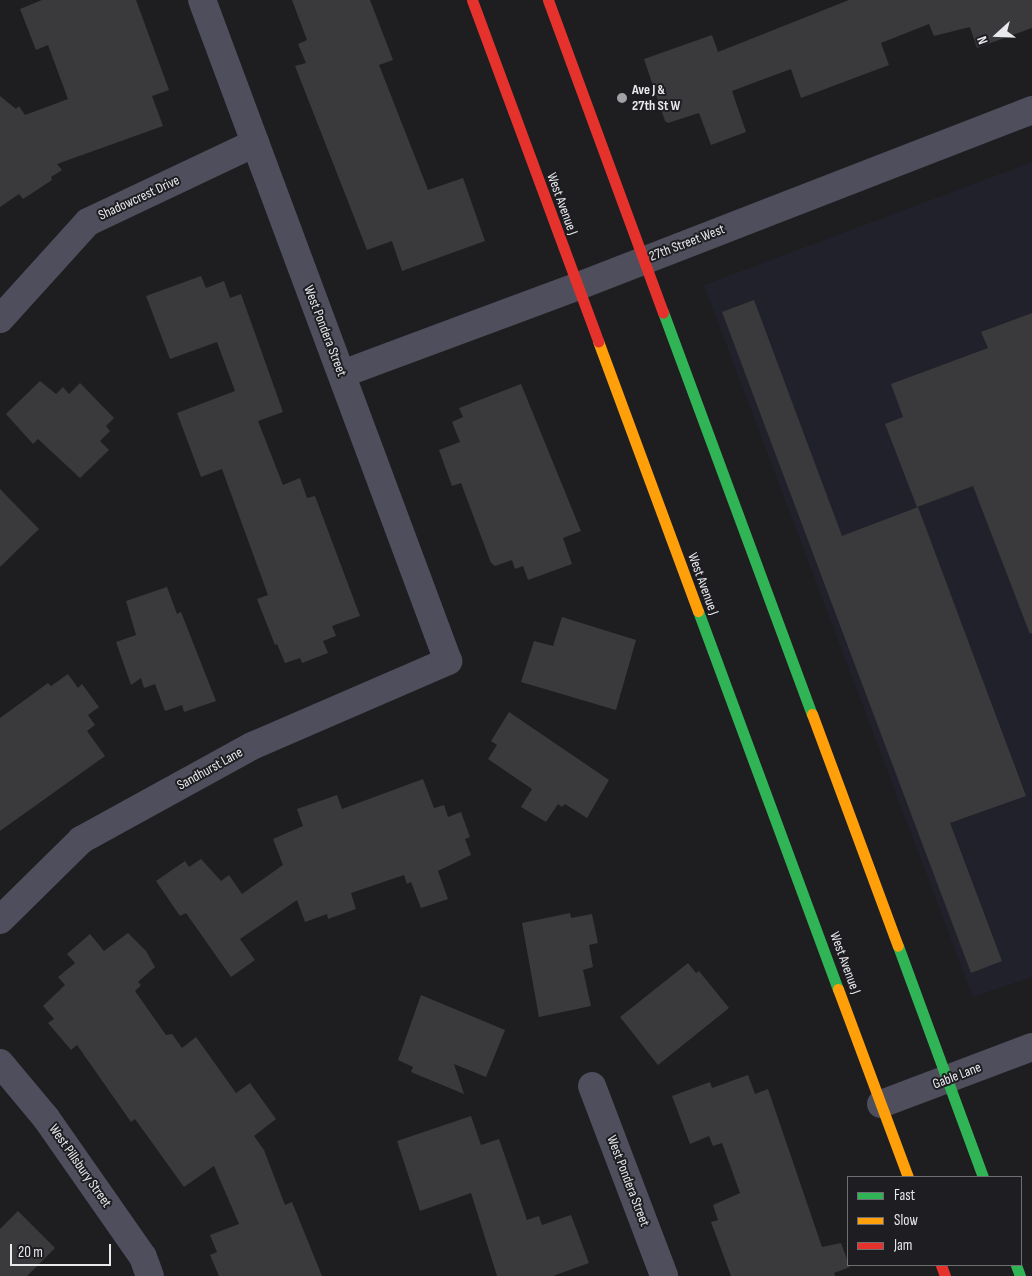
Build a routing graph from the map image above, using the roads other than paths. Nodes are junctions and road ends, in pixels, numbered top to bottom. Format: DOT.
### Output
graph roads {
  1 [pos="202,0"];
  2 [pos="472,0"];
  3 [pos="548,0"];
  4 [pos="1032,110"];
  5 [pos="255,143"];
  6 [pos="642,260"];
  7 [pos="576,287"];
  8 [pos="0,320"];
  9 [pos="342,374"];
  10 [pos="448,661"];
  11 [pos="0,920"];
  12 [pos="1032,1047"];
  13 [pos="0,1063"];
  14 [pos="946,1080"];
  15 [pos="592,1086"];
  16 [pos="881,1104"];
  17 [pos="908,1176"];
  18 [pos="983,1176"];
  19 [pos="150,1276"];
  20 [pos="664,1276"];
  1 -- 5 [label="street, West Pondera Street"];
  2 -- 7 [label="main road, West Avenue J"];
  3 -- 6 [label="main road"];
  4 -- 6 [label="street, 27th Street West"];
  5 -- 8 [label="street, Shadowcrest Drive"];
  5 -- 9 [label="street, West Pondera Street"];
  6 -- 7 [label="street, 27th Street West"];
  6 -- 14 [label="main road"];
  7 -- 9 [label="street, 27th Street West"];
  7 -- 16 [label="main road, West Avenue J"];
  9 -- 10 [label="street, West Pondera Street"];
  10 -- 11 [label="street, Sandhurst Lane"];
  12 -- 14 [label="street, Gable Lane"];
  13 -- 19 [label="street, West Pillsbury Street"];
  14 -- 16 [label="street, Gable Lane"];
  14 -- 18 [label="main road"];
  15 -- 20 [label="street, West Pondera Street"];
  16 -- 17 [label="main road, West Avenue J"];
}
